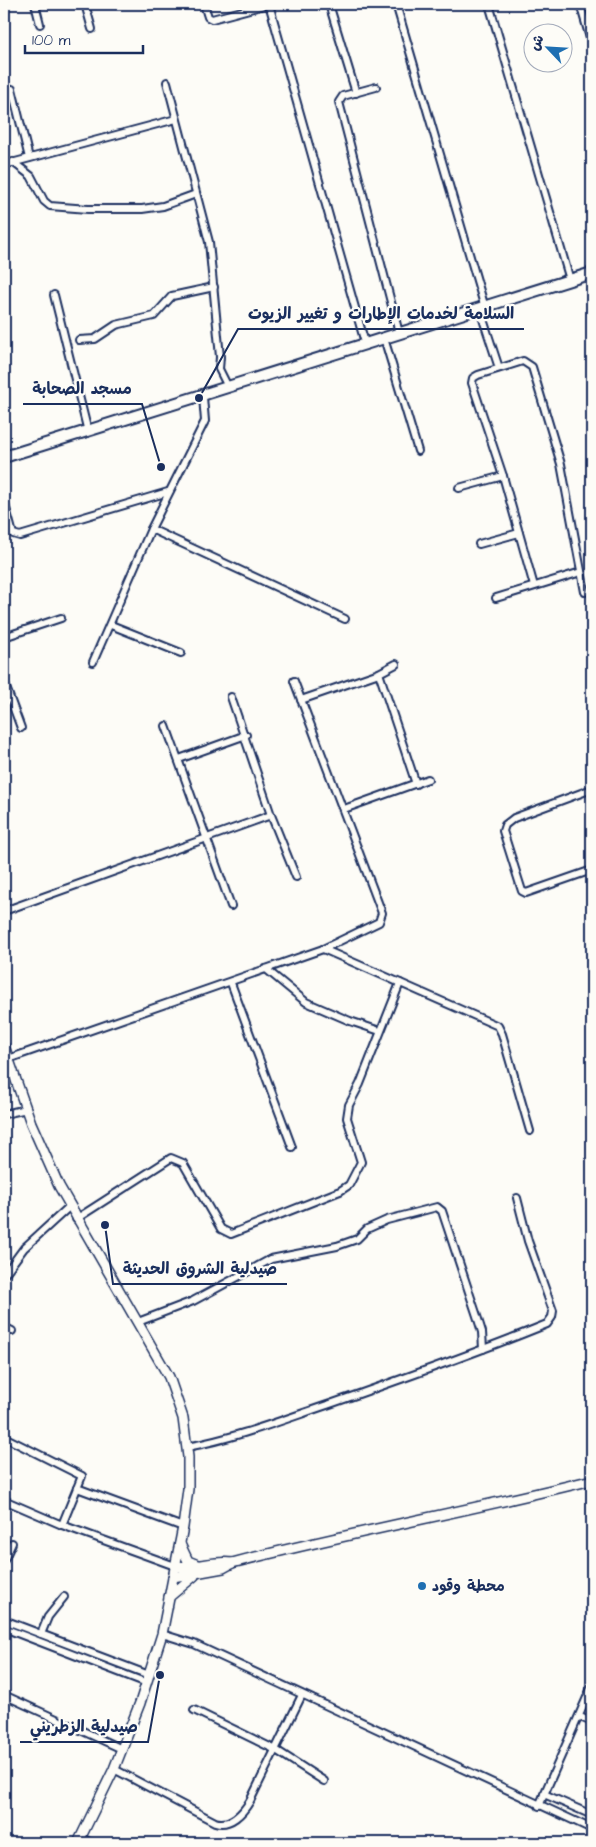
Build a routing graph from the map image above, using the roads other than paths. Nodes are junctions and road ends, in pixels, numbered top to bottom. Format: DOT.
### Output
graph roads {
  1 [pos="35,4"];
  2 [pos="85,4"];
  3 [pos="204,4"];
  4 [pos="269,4"];
  5 [pos="329,4"];
  6 [pos="396,4"];
  7 [pos="489,4"];
  8 [pos="580,4"];
  9 [pos="40,24"];
  10 [pos="92,29"];
  11 [pos="592,45"];
  12 [pos="167,82"];
  13 [pos="376,87"];
  14 [pos="12,89"];
  15 [pos="356,93"];
  16 [pos="176,119"];
  17 [pos="29,158"];
  18 [pos="13,162"];
  19 [pos="4,165"];
  20 [pos="196,194"];
  21 [pos="592,273"];
  22 [pos="570,280"];
  23 [pos="214,287"];
  24 [pos="54,294"];
  25 [pos="482,309"];
  26 [pos="399,333"];
  27 [pos="384,338"];
  28 [pos="79,340"];
  29 [pos="365,343"];
  30 [pos="499,368"];
  31 [pos="228,387"];
  32 [pos="203,397"];
  33 [pos="88,432"];
  34 [pos="418,451"];
  35 [pos="4,458"];
  36 [pos="503,476"];
  37 [pos="459,488"];
  38 [pos="168,492"];
  39 [pos="4,501"];
  40 [pos="151,529"];
  41 [pos="519,533"];
  42 [pos="479,544"];
  43 [pos="581,572"];
  44 [pos="534,586"];
  45 [pos="585,592"];
  46 [pos="496,598"];
  47 [pos="61,618"];
  48 [pos="345,619"];
  49 [pos="111,625"];
  50 [pos="4,637"];
  51 [pos="181,653"];
  52 [pos="93,662"];
  53 [pos="396,664"];
  54 [pos="379,673"];
  55 [pos="294,681"];
  56 [pos="4,682"];
  57 [pos="231,697"];
  58 [pos="301,700"];
  59 [pos="166,726"];
  60 [pos="21,728"];
  61 [pos="246,735"];
  62 [pos="179,759"];
  63 [pos="428,779"];
  64 [pos="416,784"];
  65 [pos="592,789"];
  66 [pos="344,809"];
  67 [pos="271,815"];
  68 [pos="205,839"];
  69 [pos="592,870"];
  70 [pos="296,877"];
  71 [pos="231,906"];
  72 [pos="4,911"];
  73 [pos="323,950"];
  74 [pos="266,969"];
  75 [pos="230,983"];
  76 [pos="400,983"];
  77 [pos="380,1031"];
  78 [pos="4,1046"];
  79 [pos="8,1059"];
  80 [pos="26,1109"];
  81 [pos="4,1114"];
  82 [pos="530,1131"];
  83 [pos="292,1147"];
  84 [pos="518,1198"];
  85 [pos="70,1206"];
  86 [pos="76,1219"];
  87 [pos="4,1275"];
  88 [pos="138,1322"];
  89 [pos="4,1327"];
  90 [pos="12,1331"];
  91 [pos="483,1350"];
  92 [pos="4,1437"];
  93 [pos="187,1447"];
  94 [pos="592,1480"];
  95 [pos="78,1488"];
  96 [pos="4,1500"];
  97 [pos="62,1525"];
  98 [pos="183,1527"];
  99 [pos="12,1543"];
  100 [pos="180,1543"];
  101 [pos="4,1560"];
  102 [pos="175,1566"];
  103 [pos="199,1570"];
  104 [pos="173,1577"];
  105 [pos="64,1597"];
  106 [pos="169,1597"];
  107 [pos="4,1620"];
  108 [pos="4,1628"];
  109 [pos="41,1634"];
  110 [pos="162,1634"];
  111 [pos="148,1679"];
  112 [pos="592,1686"];
  113 [pos="4,1695"];
  114 [pos="302,1695"];
  115 [pos="194,1710"];
  116 [pos="580,1717"];
  117 [pos="592,1722"];
  118 [pos="122,1749"];
  119 [pos="276,1750"];
  120 [pos="114,1769"];
  121 [pos="324,1781"];
  122 [pos="544,1794"];
  123 [pos="539,1806"];
  124 [pos="592,1815"];
  125 [pos="592,1829"];
  126 [pos="79,1840"];
  127 [pos="92,1843"];
  1 -- 9 [label="street"];
  2 -- 10 [label="street"];
  3 -- 4 [label="street"];
  4 -- 29 [label="street"];
  5 -- 15 [label="street"];
  6 -- 25 [label="street"];
  7 -- 22 [label="street"];
  8 -- 11 [label="street"];
  12 -- 16 [label="street"];
  13 -- 15 [label="street"];
  14 -- 17 [label="street"];
  15 -- 26 [label="street"];
  16 -- 17 [label="street"];
  16 -- 20 [label="street"];
  17 -- 18 [label="street"];
  18 -- 19 [label="street"];
  18 -- 20 [label="street"];
  20 -- 23 [label="street"];
  21 -- 22 [label="main road"];
  22 -- 25 [label="main road"];
  23 -- 28 [label="street"];
  23 -- 31 [label="street"];
  24 -- 33 [label="street"];
  25 -- 26 [label="main road"];
  25 -- 30 [label="street"];
  26 -- 27 [label="main road"];
  27 -- 29 [label="main road"];
  27 -- 34 [label="street"];
  29 -- 31 [label="main road"];
  30 -- 36 [label="street"];
  30 -- 43 [label="street"];
  31 -- 32 [label="main road"];
  32 -- 33 [label="main road"];
  32 -- 38 [label="street"];
  33 -- 35 [label="main road"];
  36 -- 37 [label="street"];
  36 -- 41 [label="street"];
  38 -- 39 [label="street"];
  38 -- 40 [label="street"];
  40 -- 48 [label="street"];
  40 -- 49 [label="street"];
  41 -- 42 [label="street"];
  41 -- 44 [label="street"];
  43 -- 44 [label="street"];
  43 -- 45 [label="street"];
  44 -- 46 [label="street"];
  47 -- 50 [label="street"];
  49 -- 51 [label="street"];
  49 -- 52 [label="street"];
  53 -- 54 [label="street"];
  54 -- 58 [label="street"];
  54 -- 64 [label="street"];
  55 -- 58 [label="street"];
  56 -- 60 [label="street"];
  57 -- 61 [label="street"];
  58 -- 66 [label="street"];
  59 -- 62 [label="street"];
  61 -- 62 [label="street"];
  61 -- 67 [label="street"];
  62 -- 68 [label="street"];
  63 -- 64 [label="street"];
  64 -- 66 [label="street"];
  65 -- 69 [label="street"];
  66 -- 73 [label="street"];
  67 -- 68 [label="street"];
  67 -- 70 [label="street"];
  68 -- 71 [label="street"];
  68 -- 72 [label="street"];
  73 -- 74 [label="street"];
  73 -- 76 [label="street"];
  74 -- 75 [label="street"];
  74 -- 77 [label="street"];
  75 -- 79 [label="street"];
  75 -- 83 [label="street"];
  76 -- 77 [label="street"];
  76 -- 82 [label="street"];
  77 -- 86 [label="street"];
  78 -- 79 [label="main road"];
  79 -- 80 [label="main road"];
  80 -- 81 [label="street"];
  80 -- 85 [label="main road"];
  84 -- 91 [label="street"];
  85 -- 86 [label="main road"];
  85 -- 87 [label="street"];
  86 -- 88 [label="main road"];
  88 -- 91 [label="street"];
  88 -- 93 [label="main road"];
  89 -- 90 [label="street"];
  91 -- 93 [label="street"];
  92 -- 95 [label="street"];
  93 -- 98 [label="main road"];
  94 -- 103 [label="main road"];
  95 -- 97 [label="street"];
  95 -- 98 [label="street"];
  96 -- 97 [label="street"];
  97 -- 102 [label="street"];
  98 -- 100 [label="main road"];
  99 -- 101 [label="street"];
  100 -- 102 [label="main road"];
  100 -- 103 [label="main road"];
  102 -- 103 [label="main road"];
  102 -- 104 [label="main road"];
  103 -- 104 [label="main road"];
  103 -- 106 [label="main road"];
  104 -- 106 [label="main road"];
  105 -- 109 [label="street"];
  106 -- 110 [label="main road"];
  107 -- 109 [label="street"];
  108 -- 111 [label="street"];
  109 -- 111 [label="street"];
  110 -- 111 [label="main road"];
  110 -- 114 [label="street"];
  111 -- 118 [label="main road"];
  112 -- 116 [label="street"];
  113 -- 118 [label="street"];
  114 -- 119 [label="street"];
  114 -- 123 [label="street"];
  115 -- 119 [label="street"];
  116 -- 117 [label="street"];
  116 -- 122 [label="street"];
  118 -- 120 [label="main road"];
  119 -- 120 [label="street"];
  119 -- 121 [label="street"];
  120 -- 126 [label="main road"];
  122 -- 123 [label="street"];
  122 -- 124 [label="street"];
  123 -- 125 [label="street"];
  126 -- 127 [label="street"];
}
